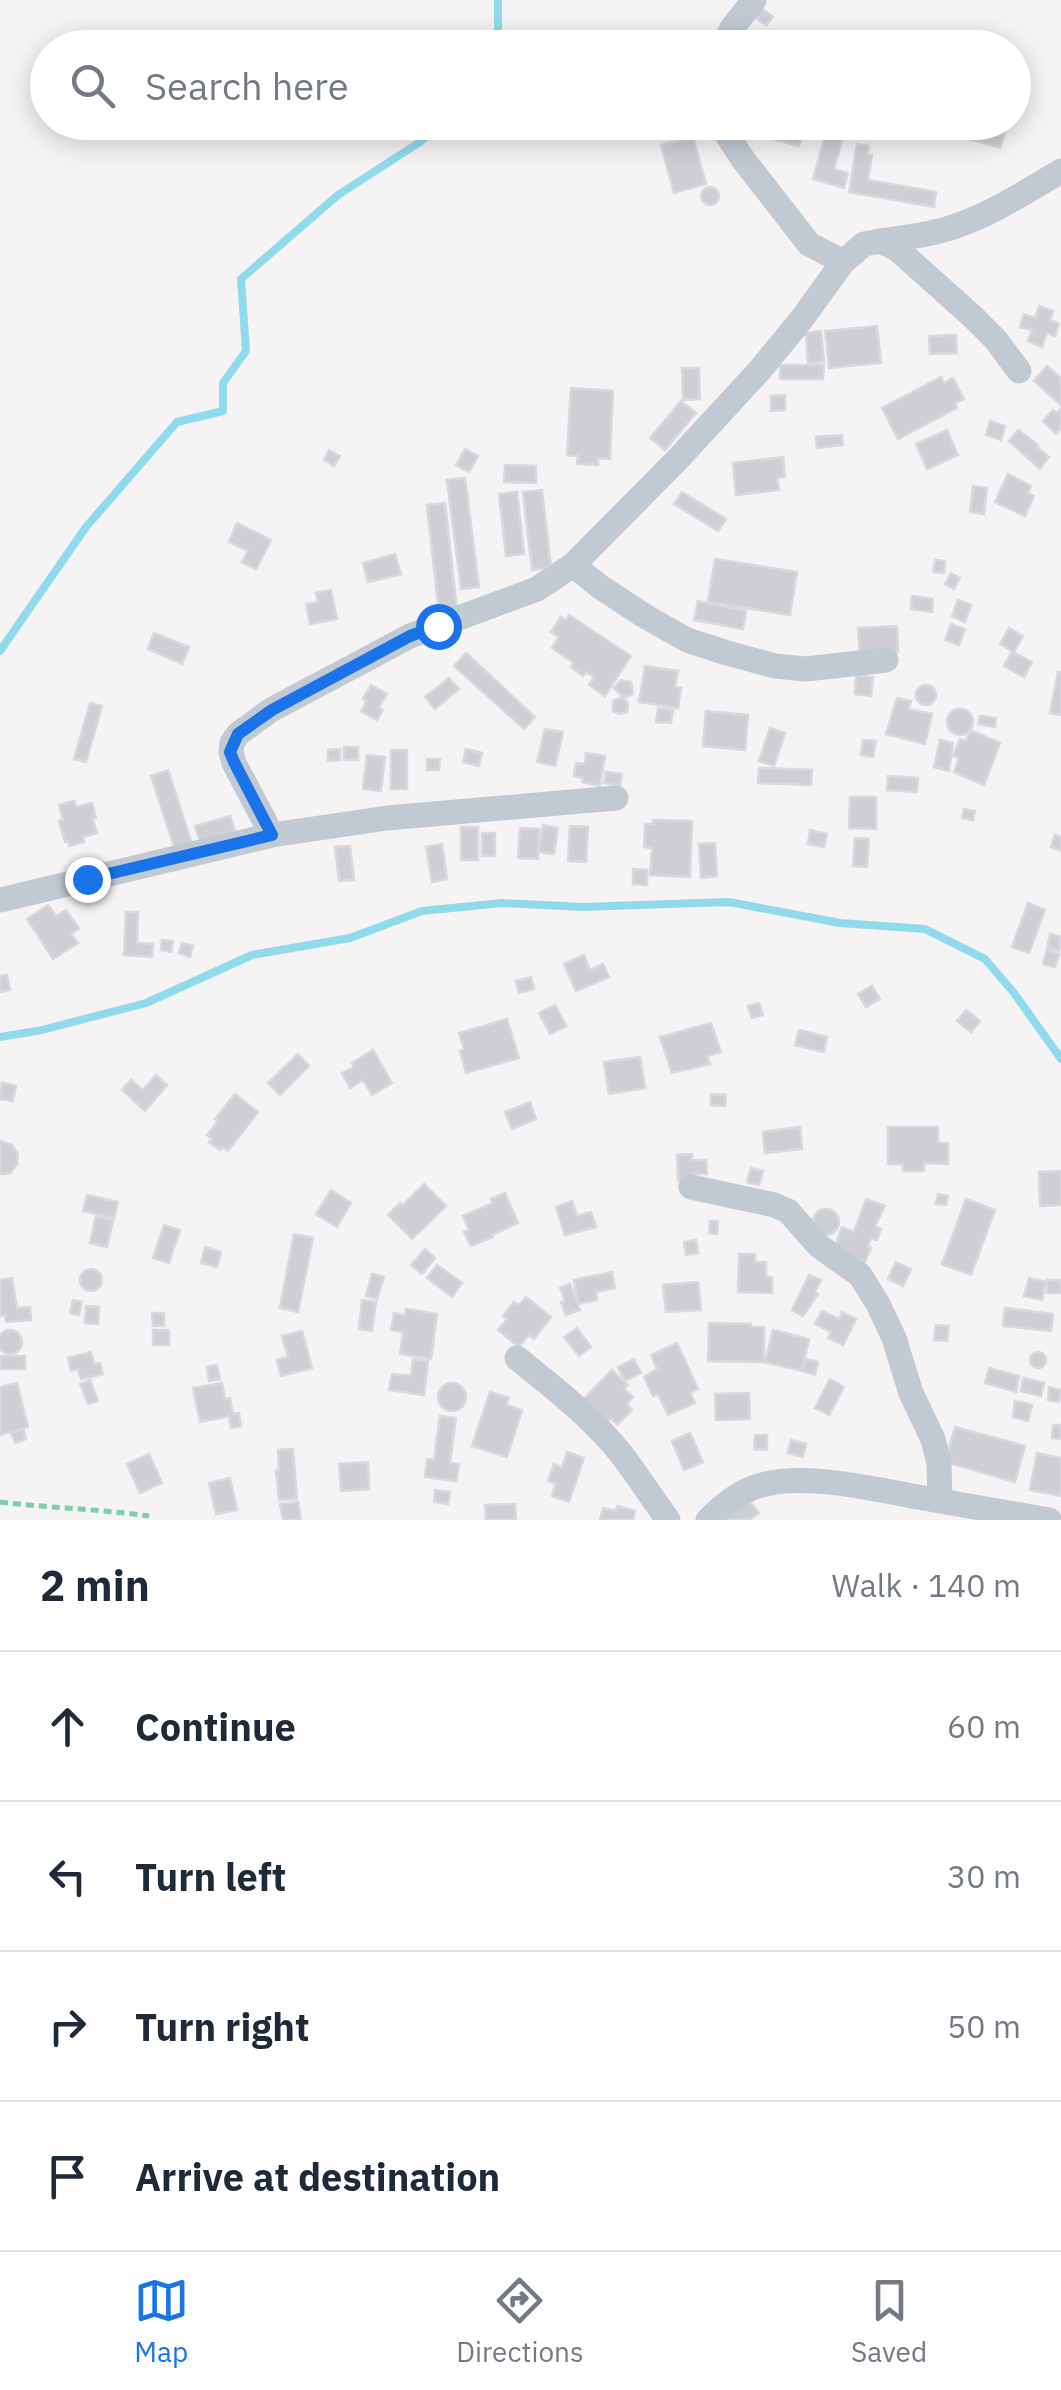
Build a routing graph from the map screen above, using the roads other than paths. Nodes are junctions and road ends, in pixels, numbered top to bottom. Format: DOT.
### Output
graph roads {
  1 [pos="754,0"];
  2 [pos="731,30"];
  3 [pos="730,140"];
  4 [pos="1061,171"];
  5 [pos="882,241"];
  6 [pos="843,262"];
  7 [pos="1020,371"];
  8 [pos="573,565"];
  9 [pos="886,660"];
  10 [pos="616,798"];
  11 [pos="272,835"];
  12 [pos="0,900"];
  13 [pos="691,1187"];
  14 [pos="516,1358"];
  15 [pos="940,1501"];
  16 [pos="659,1515"];
  17 [pos="708,1520"];
  18 [pos="1049,1520"];
  1 -- 2 [label="street"];
  3 -- 6 [label="street"];
  4 -- 5 [label="street"];
  5 -- 6 [label="street"];
  5 -- 7 [label="street"];
  6 -- 8 [label="street"];
  8 -- 9 [label="street"];
  8 -- 11 [label="street"];
  10 -- 11 [label="street"];
  11 -- 12 [label="street"];
  13 -- 15 [label="street"];
  14 -- 16 [label="street"];
  15 -- 17 [label="street"];
  15 -- 18 [label="street"];
}
